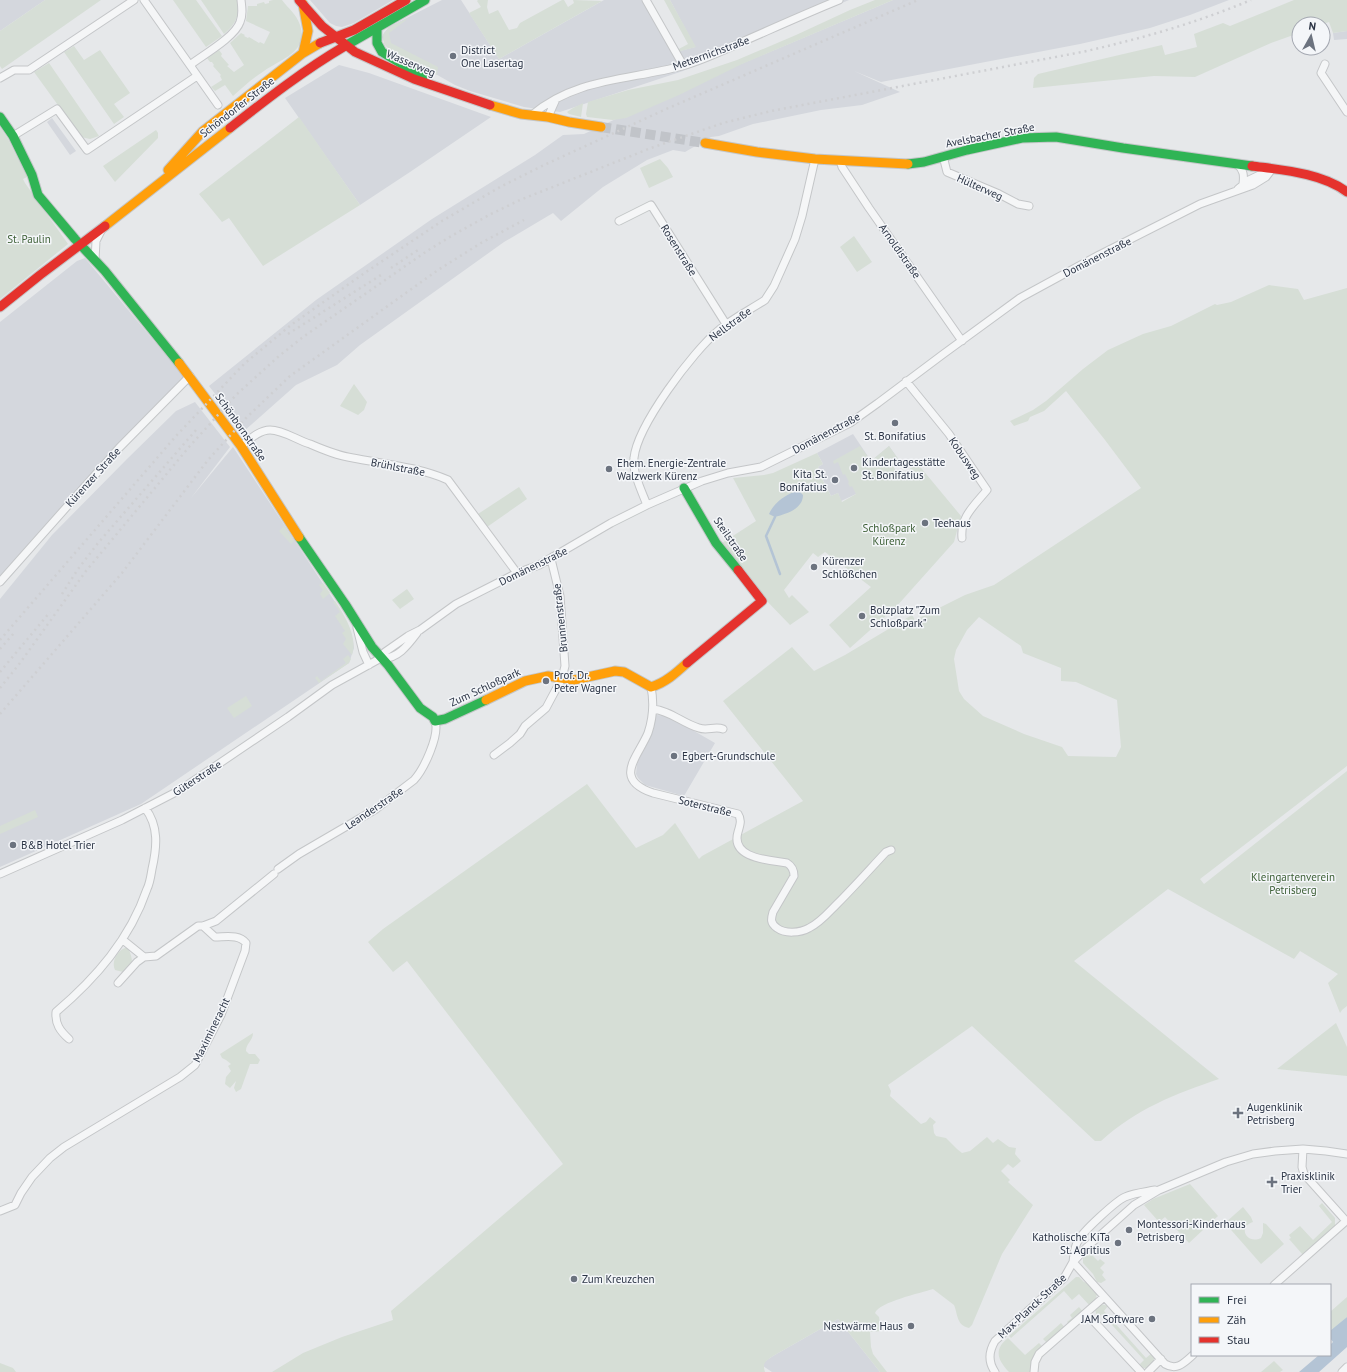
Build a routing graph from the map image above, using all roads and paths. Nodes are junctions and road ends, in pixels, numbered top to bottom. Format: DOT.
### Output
graph roads {
  1 [pos="134,0"];
  2 [pos="154,0"];
  3 [pos="241,0"];
  4 [pos="406,0"];
  5 [pos="425,0"];
  6 [pos="646,0"];
  7 [pos="839,0"];
  8 [pos="146,2"];
  9 [pos="301,2"];
  10 [pos="377,28"];
  11 [pos="336,37"];
  12 [pos="346,46"];
  13 [pos="303,53"];
  14 [pos="190,64"];
  15 [pos="1325,64"];
  16 [pos="683,66"];
  17 [pos="197,76"];
  18 [pos="0,78"];
  19 [pos="445,90"];
  20 [pos="556,99"];
  21 [pos="218,105"];
  22 [pos="1347,112"];
  23 [pos="532,115"];
  24 [pos="0,117"];
  25 [pos="548,117"];
  26 [pos="601,128"];
  27 [pos="203,131"];
  28 [pos="13,136"];
  29 [pos="211,143"];
  30 [pos="705,143"];
  31 [pos="943,156"];
  32 [pos="815,159"];
  33 [pos="840,160"];
  34 [pos="1235,163"];
  35 [pos="1272,169"];
  36 [pos="1243,184"];
  37 [pos="1236,190"];
  38 [pos="1347,192"];
  39 [pos="146,193"];
  40 [pos="1029,206"];
  41 [pos="619,221"];
  42 [pos="101,230"];
  43 [pos="81,245"];
  44 [pos="95,260"];
  45 [pos="0,307"];
  46 [pos="726,324"];
  47 [pos="962,341"];
  48 [pos="190,376"];
  49 [pos="906,381"];
  50 [pos="241,446"];
  51 [pos="684,488"];
  52 [pos="647,505"];
  53 [pos="962,538"];
  54 [pos="551,559"];
  55 [pos="517,573"];
  56 [pos="0,582"];
  57 [pos="354,618"];
  58 [pos="381,658"];
  59 [pos="369,665"];
  60 [pos="562,678"];
  61 [pos="651,687"];
  62 [pos="653,709"];
  63 [pos="435,721"];
  64 [pos="723,729"];
  65 [pos="494,755"];
  66 [pos="145,808"];
  67 [pos="891,850"];
  68 [pos="0,874"];
  69 [pos="203,926"];
  70 [pos="123,940"];
  71 [pos="144,957"];
  72 [pos="118,983"];
  73 [pos="68,1039"];
  74 [pos="1303,1149"];
  75 [pos="1347,1154"];
  76 [pos="1159,1190"];
  77 [pos="0,1211"];
  78 [pos="1073,1262"];
  79 [pos="1275,1284"];
  80 [pos="1104,1297"];
  81 [pos="1086,1313"];
  82 [pos="1193,1356"];
  83 [pos="1161,1359"];
  84 [pos="1347,1367"];
  85 [pos="995,1372"];
  86 [pos="1034,1372"];
  87 [pos="1141,1372"];
  88 [pos="1148,1372"];
  89 [pos="1342,1372"];
  1 -- 18 [label="street"];
  2 -- 8 [label="street"];
  3 -- 14 [label="street"];
  4 -- 11 [label="main road, Schöndorfer Straße"];
  5 -- 10 [label="main road, Schöndorfer Straße"];
  6 -- 16 [label="street"];
  7 -- 16 [label="street, Metternichstraße"];
  8 -- 14 [label="street"];
  9 -- 11 [label="main road, Wasserweg"];
  9 -- 13 [label="main road"];
  10 -- 12 [label="main road, Schöndorfer Straße"];
  10 -- 19 [label="main road"];
  11 -- 12 [label="main road, Wasserweg"];
  11 -- 13 [label="main road, Schöndorfer Straße"];
  12 -- 19 [label="main road, Wasserweg"];
  12 -- 29 [label="main road, Schöndorfer Straße"];
  13 -- 27 [label="main road, Schöndorfer Straße"];
  14 -- 17 [label="street"];
  15 -- 22 [label="street"];
  16 -- 20 [label="street, Metternichstraße"];
  17 -- 21 [label="street"];
  17 -- 28 [label="street"];
  19 -- 23 [label="main road, Wasserweg"];
  20 -- 23 [label="street, Metternichstraße"];
  20 -- 25 [label="street"];
  23 -- 25 [label="main road"];
  24 -- 28 [label="main road, Schönbornstraße"];
  25 -- 26 [label="main road"];
  27 -- 29 [label="main road"];
  27 -- 39 [label="main road, Schöndorfer Straße"];
  28 -- 43 [label="main road, Schönbornstraße"];
  29 -- 39 [label="main road, Schöndorfer Straße"];
  30 -- 32 [label="main road, Avelsbacher Straße"];
  31 -- 33 [label="main road, Avelsbacher Straße"];
  31 -- 34 [label="main road, Avelsbacher Straße"];
  31 -- 40 [label="street, Hülterweg"];
  32 -- 33 [label="main road, Avelsbacher Straße"];
  32 -- 46 [label="street, Nellstraße"];
  33 -- 47 [label="street, Arnoldistraße"];
  34 -- 35 [label="main road, Avelsbacher Straße"];
  34 -- 36 [label="street"];
  35 -- 36 [label="street, Domänenstraße"];
  35 -- 37 [label="street, Domänenstraße"];
  35 -- 38 [label="main road, Avelsbacher Straße"];
  36 -- 37 [label="street, Domänenstraße"];
  37 -- 47 [label="street, Domänenstraße"];
  39 -- 42 [label="main road, Schöndorfer Straße"];
  41 -- 46 [label="street, Rosenstraße"];
  42 -- 43 [label="main road, Schöndorfer Straße"];
  42 -- 44 [label="street"];
  43 -- 44 [label="main road, Schönbornstraße"];
  43 -- 45 [label="main road, Schöndorfer Straße"];
  44 -- 48 [label="main road, Schönbornstraße"];
  46 -- 52 [label="street, Nellstraße"];
  47 -- 49 [label="street, Domänenstraße"];
  48 -- 50 [label="main road, Schönbornstraße"];
  48 -- 56 [label="street, Kürenzer Straße"];
  49 -- 51 [label="street, Domänenstraße"];
  49 -- 53 [label="street, Kobusweg"];
  50 -- 55 [label="street, Brühlstraße"];
  50 -- 57 [label="main road, Schönbornstraße"];
  51 -- 52 [label="street, Domänenstraße"];
  51 -- 61 [label="main road, Steilstraße"];
  52 -- 54 [label="street, Domänenstraße"];
  54 -- 55 [label="street, Domänenstraße"];
  54 -- 60 [label="street, Brunnenstraße"];
  55 -- 58 [label="street, Domänenstraße"];
  57 -- 58 [label="main road, Schönbornstraße"];
  57 -- 59 [label="street, Schönbornstraße"];
  58 -- 59 [label="street, Güterstraße"];
  58 -- 63 [label="main road"];
  59 -- 66 [label="street, Güterstraße"];
  60 -- 61 [label="main road, Zum Schloßpark"];
  60 -- 63 [label="main road, Zum Schloßpark"];
  60 -- 65 [label="street"];
  61 -- 62 [label="street, Soterstraße"];
  62 -- 64 [label="street"];
  62 -- 67 [label="street, Soterstraße"];
  63 -- 69 [label="street, Leanderstraße"];
  66 -- 68 [label="street, Güterstraße"];
  66 -- 70 [label="street"];
  69 -- 71 [label="street"];
  69 -- 77 [label="street, Maximineracht"];
  70 -- 71 [label="street"];
  70 -- 73 [label="street"];
  71 -- 72 [label="street"];
  74 -- 75 [label="street, Max-Planck-Straße"];
  74 -- 76 [label="street, Max-Planck-Straße"];
  74 -- 79 [label="street"];
  76 -- 78 [label="street, Max-Planck-Straße"];
  76 -- 78 [label="street, Max-Planck-Straße"];
  78 -- 80 [label="street"];
  78 -- 85 [label="street, Max-Planck-Straße"];
  80 -- 81 [label="street"];
  80 -- 83 [label="street"];
  81 -- 86 [label="street"];
  81 -- 87 [label="street"];
  82 -- 83 [label="street"];
  83 -- 88 [label="street"];
  84 -- 89 [label="street"];
}
